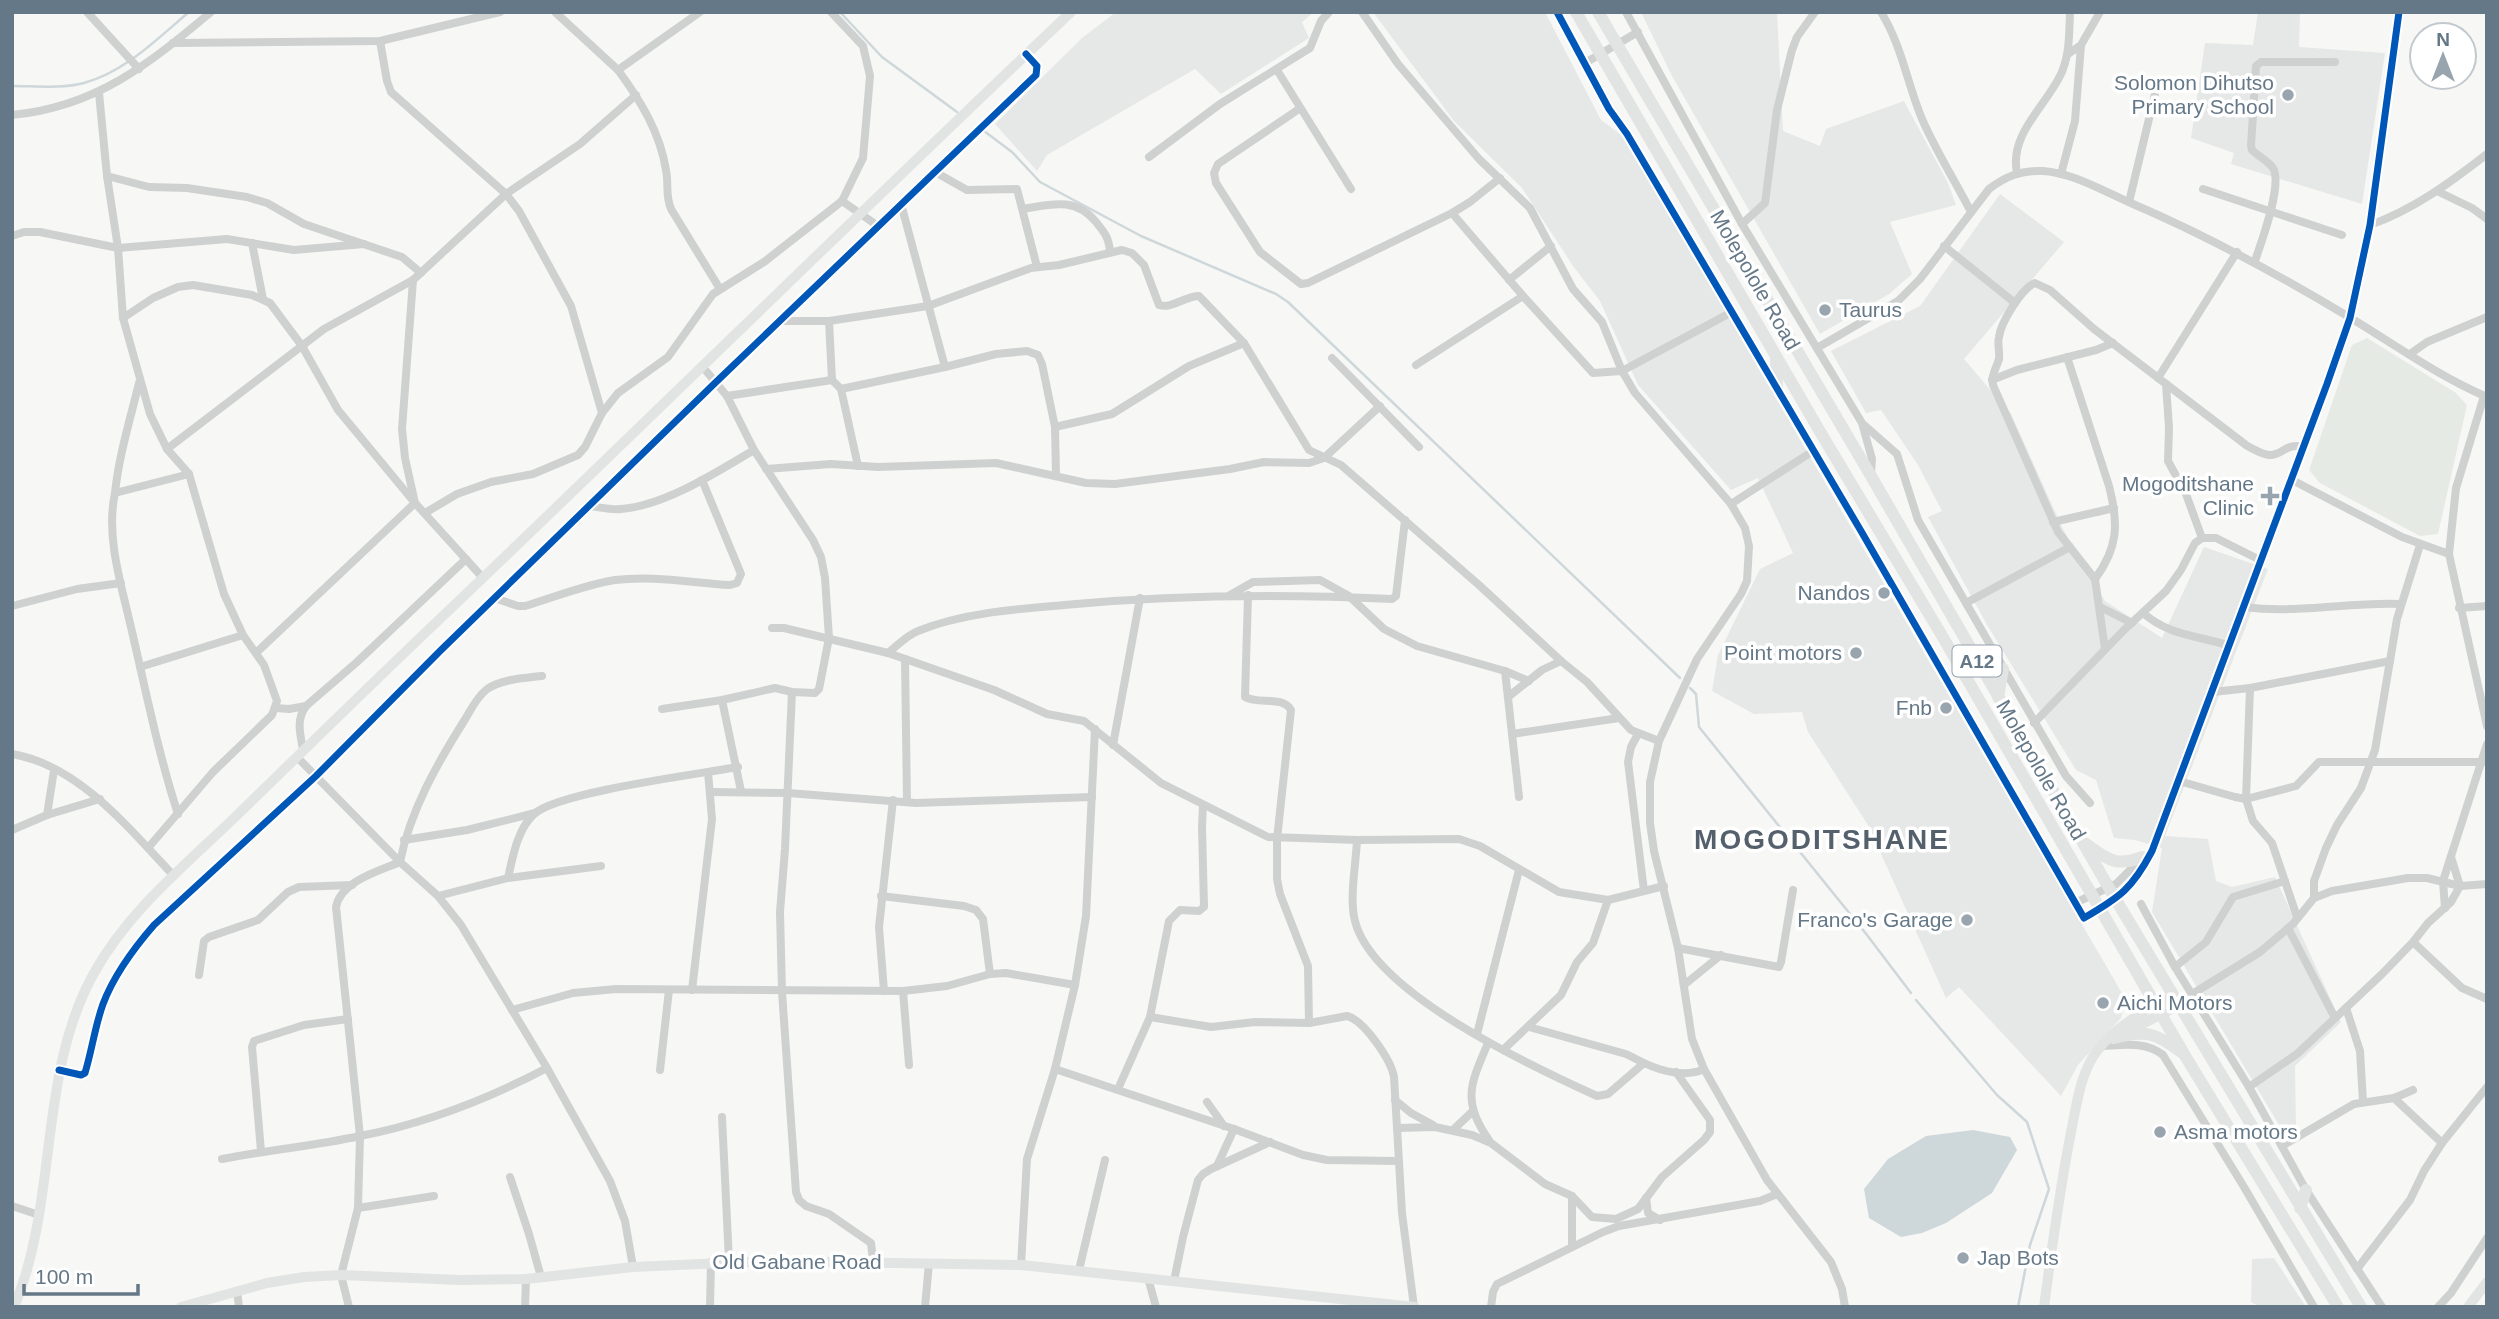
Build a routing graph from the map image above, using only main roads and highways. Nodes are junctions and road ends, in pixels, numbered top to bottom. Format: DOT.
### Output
graph roads {
  1 [pos="1071,12"];
  2 [pos="1576,12"];
  3 [pos="1598,12"];
  4 [pos="1776,354"];
  5 [pos="1777,389"];
  6 [pos="1936,589"];
  7 [pos="1941,634"];
  8 [pos="2003,669"];
  9 [pos="1998,697"];
  10 [pos="2083,841"];
  11 [pos="2143,857"];
  12 [pos="2184,998"];
  13 [pos="2159,1009"];
  14 [pos="2107,1042"];
  15 [pos="2184,1055"];
  16 [pos="2306,1190"];
  17 [pos="2300,1208"];
  18 [pos="2487,1282"];
  19 [pos="1343,1303"];
  20 [pos="14,1307"];
  21 [pos="181,1307"];
  22 [pos="1415,1307"];
  23 [pos="2044,1307"];
  24 [pos="2338,1307"];
  25 [pos="2361,1307"];
  26 [pos="2468,1307"];
  1 -- 20 [label="main road"];
  2 -- 4 [label="main road, Molepolole Road / A12"];
  3 -- 6 [label="main road, Molepolole Road / A12"];
  4 -- 5 [label="main road"];
  4 -- 7 [label="main road, Molepolole Road / A12"];
  6 -- 7 [label="main road"];
  6 -- 9 [label="main road, Molepolole Road / A12"];
  7 -- 13 [label="main road, Molepolole Road / A12"];
  8 -- 9 [label="main road"];
  9 -- 10 [label="main road, Molepolole Road / A12"];
  10 -- 11 [label="main road"];
  10 -- 12 [label="main road, Molepolole Road / A12"];
  12 -- 13 [label="main road"];
  12 -- 17 [label="main road, Molepolole Road / A12"];
  13 -- 14 [label="main road"];
  13 -- 15 [label="main road, Molepolole Road / A12"];
  14 -- 15 [label="main road"];
  14 -- 23 [label="main road"];
  15 -- 24 [label="main road, Molepolole Road / A12"];
  16 -- 17 [label="main road"];
  17 -- 25 [label="main road, Molepolole Road / A12"];
  18 -- 26 [label="main road"];
  19 -- 21 [label="main road, Old Gabane Road"];
  19 -- 22 [label="main road, Old Gabane Road"];
}
